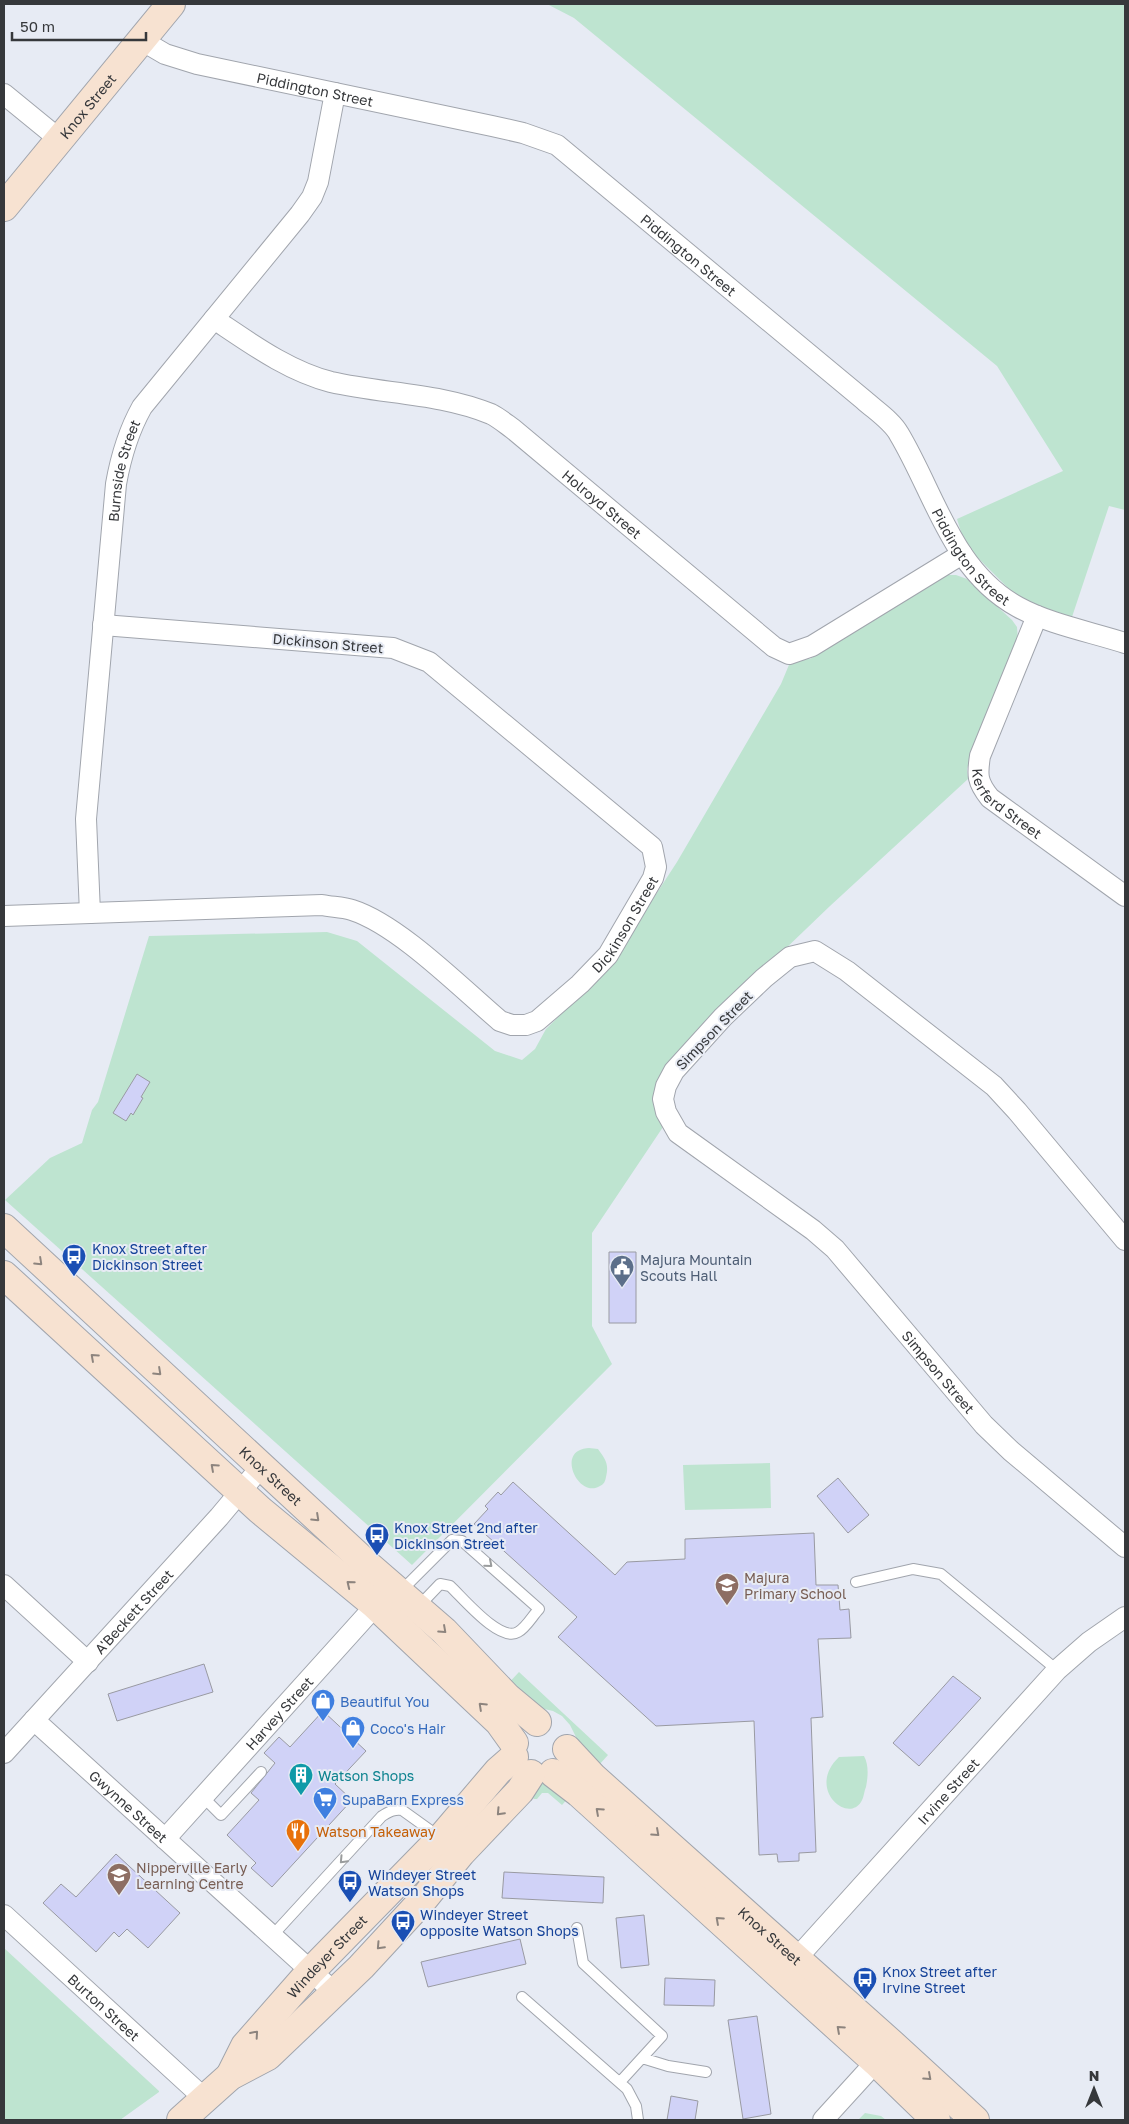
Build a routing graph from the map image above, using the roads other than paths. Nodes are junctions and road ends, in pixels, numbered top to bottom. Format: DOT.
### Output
graph roads {
  1 [pos="171,4"];
  2 [pos="141,40"];
  3 [pos="335,93"];
  4 [pos="4,94"];
  5 [pos="59,139"];
  6 [pos="4,207"];
  7 [pos="214,319"];
  8 [pos="962,554"];
  9 [pos="1037,616"];
  10 [pos="103,625"];
  11 [pos="1125,643"];
  12 [pos="1125,896"];
  13 [pos="90,913"];
  14 [pos="4,916"];
  15 [pos="4,1228"];
  16 [pos="1125,1240"];
  17 [pos="4,1275"];
  18 [pos="261,1467"];
  19 [pos="241,1491"];
  20 [pos="1125,1547"];
  21 [pos="856,1582"];
  22 [pos="4,1585"];
  23 [pos="396,1598"];
  24 [pos="1125,1617"];
  25 [pos="88,1662"];
  26 [pos="1057,1670"];
  27 [pos="34,1720"];
  28 [pos="537,1722"];
  29 [pos="567,1749"];
  30 [pos="4,1753"];
  31 [pos="528,1762"];
  32 [pos="261,1772"];
  33 [pos="203,1797"];
  34 [pos="165,1839"];
  35 [pos="451,1846"];
  36 [pos="4,1915"];
  37 [pos="577,1928"];
  38 [pos="272,1936"];
  39 [pos="789,1967"];
  40 [pos="310,1972"];
  41 [pos="334,1992"];
  42 [pos="522,1996"];
  43 [pos="884,2053"];
  44 [pos="642,2058"];
  45 [pos="706,2072"];
  46 [pos="230,2076"];
  47 [pos="620,2082"];
  48 [pos="205,2099"];
  49 [pos="181,2120"];
  50 [pos="638,2120"];
  51 [pos="823,2120"];
  52 [pos="936,2120"];
  53 [pos="975,2120"];
  1 -- 2 [label="street, Knox Street"];
  2 -- 3 [label="street, Piddington Street"];
  2 -- 5 [label="street, Knox Street"];
  3 -- 7 [label="street, Burnside Street"];
  3 -- 8 [label="street, Piddington Street"];
  4 -- 5 [label="street"];
  5 -- 6 [label="street, Knox Street"];
  7 -- 8 [label="street, Holroyd Street"];
  7 -- 10 [label="street, Burnside Street"];
  8 -- 9 [label="street, Piddington Street"];
  9 -- 11 [label="street, Piddington Street"];
  9 -- 12 [label="street, Kerferd Street"];
  10 -- 13 [label="street, Burnside Street"];
  10 -- 13 [label="street, Dickinson Street"];
  13 -- 14 [label="street, Dickinson Street"];
  15 -- 18 [label="street, Knox Street, one-way"];
  16 -- 20 [label="street, Simpson Street"];
  19 -- 17 [label="street, Knox Street, one-way"];
  18 -- 19 [label="street, A'Beckett Street"];
  18 -- 23 [label="street, Knox Street, one-way"];
  23 -- 19 [label="street, Knox Street, one-way"];
  19 -- 25 [label="street, A'Beckett Street"];
  21 -- 26 [label="lane"];
  22 -- 25 [label="street"];
  23 -- 23 [label="lane, one-way"];
  23 -- 28 [label="street, Knox Street, one-way"];
  31 -- 23 [label="street, Knox Street, one-way"];
  23 -- 33 [label="street, Harvey Street"];
  24 -- 26 [label="street, Irvine Street"];
  25 -- 27 [label="street, A'Beckett Street"];
  26 -- 39 [label="street, Irvine Street"];
  27 -- 30 [label="street, A'Beckett Street"];
  27 -- 34 [label="street, Gwynne Street"];
  28 -- 29 [label="street"];
  28 -- 31 [label="street"];
  29 -- 31 [label="street"];
  29 -- 39 [label="street, Knox Street, one-way"];
  31 -- 35 [label="street, Windeyer Street"];
  39 -- 31 [label="street, Knox Street, one-way"];
  32 -- 33 [label="lane"];
  33 -- 34 [label="street, Harvey Street"];
  34 -- 38 [label="street, Gwynne Street"];
  35 -- 38 [label="lane, one-way"];
  35 -- 40 [label="street, Windeyer Street"];
  35 -- 41 [label="street, Windeyer Street, one-way"];
  36 -- 48 [label="street, Burton Street"];
  37 -- 44 [label="lane"];
  38 -- 40 [label="street, Gwynne Street"];
  39 -- 43 [label="street, Knox Street"];
  40 -- 41 [label="street, Gwynne Street"];
  46 -- 40 [label="street, Windeyer Street, one-way"];
  41 -- 46 [label="street, Windeyer Street"];
  42 -- 47 [label="lane"];
  43 -- 51 [label="street"];
  43 -- 52 [label="street, Knox Street"];
  43 -- 53 [label="street, Knox Street, one-way"];
  44 -- 45 [label="lane"];
  44 -- 47 [label="lane"];
  46 -- 48 [label="street, Windeyer Street"];
  47 -- 50 [label="lane"];
  48 -- 49 [label="street, Windeyer Street"];
}
